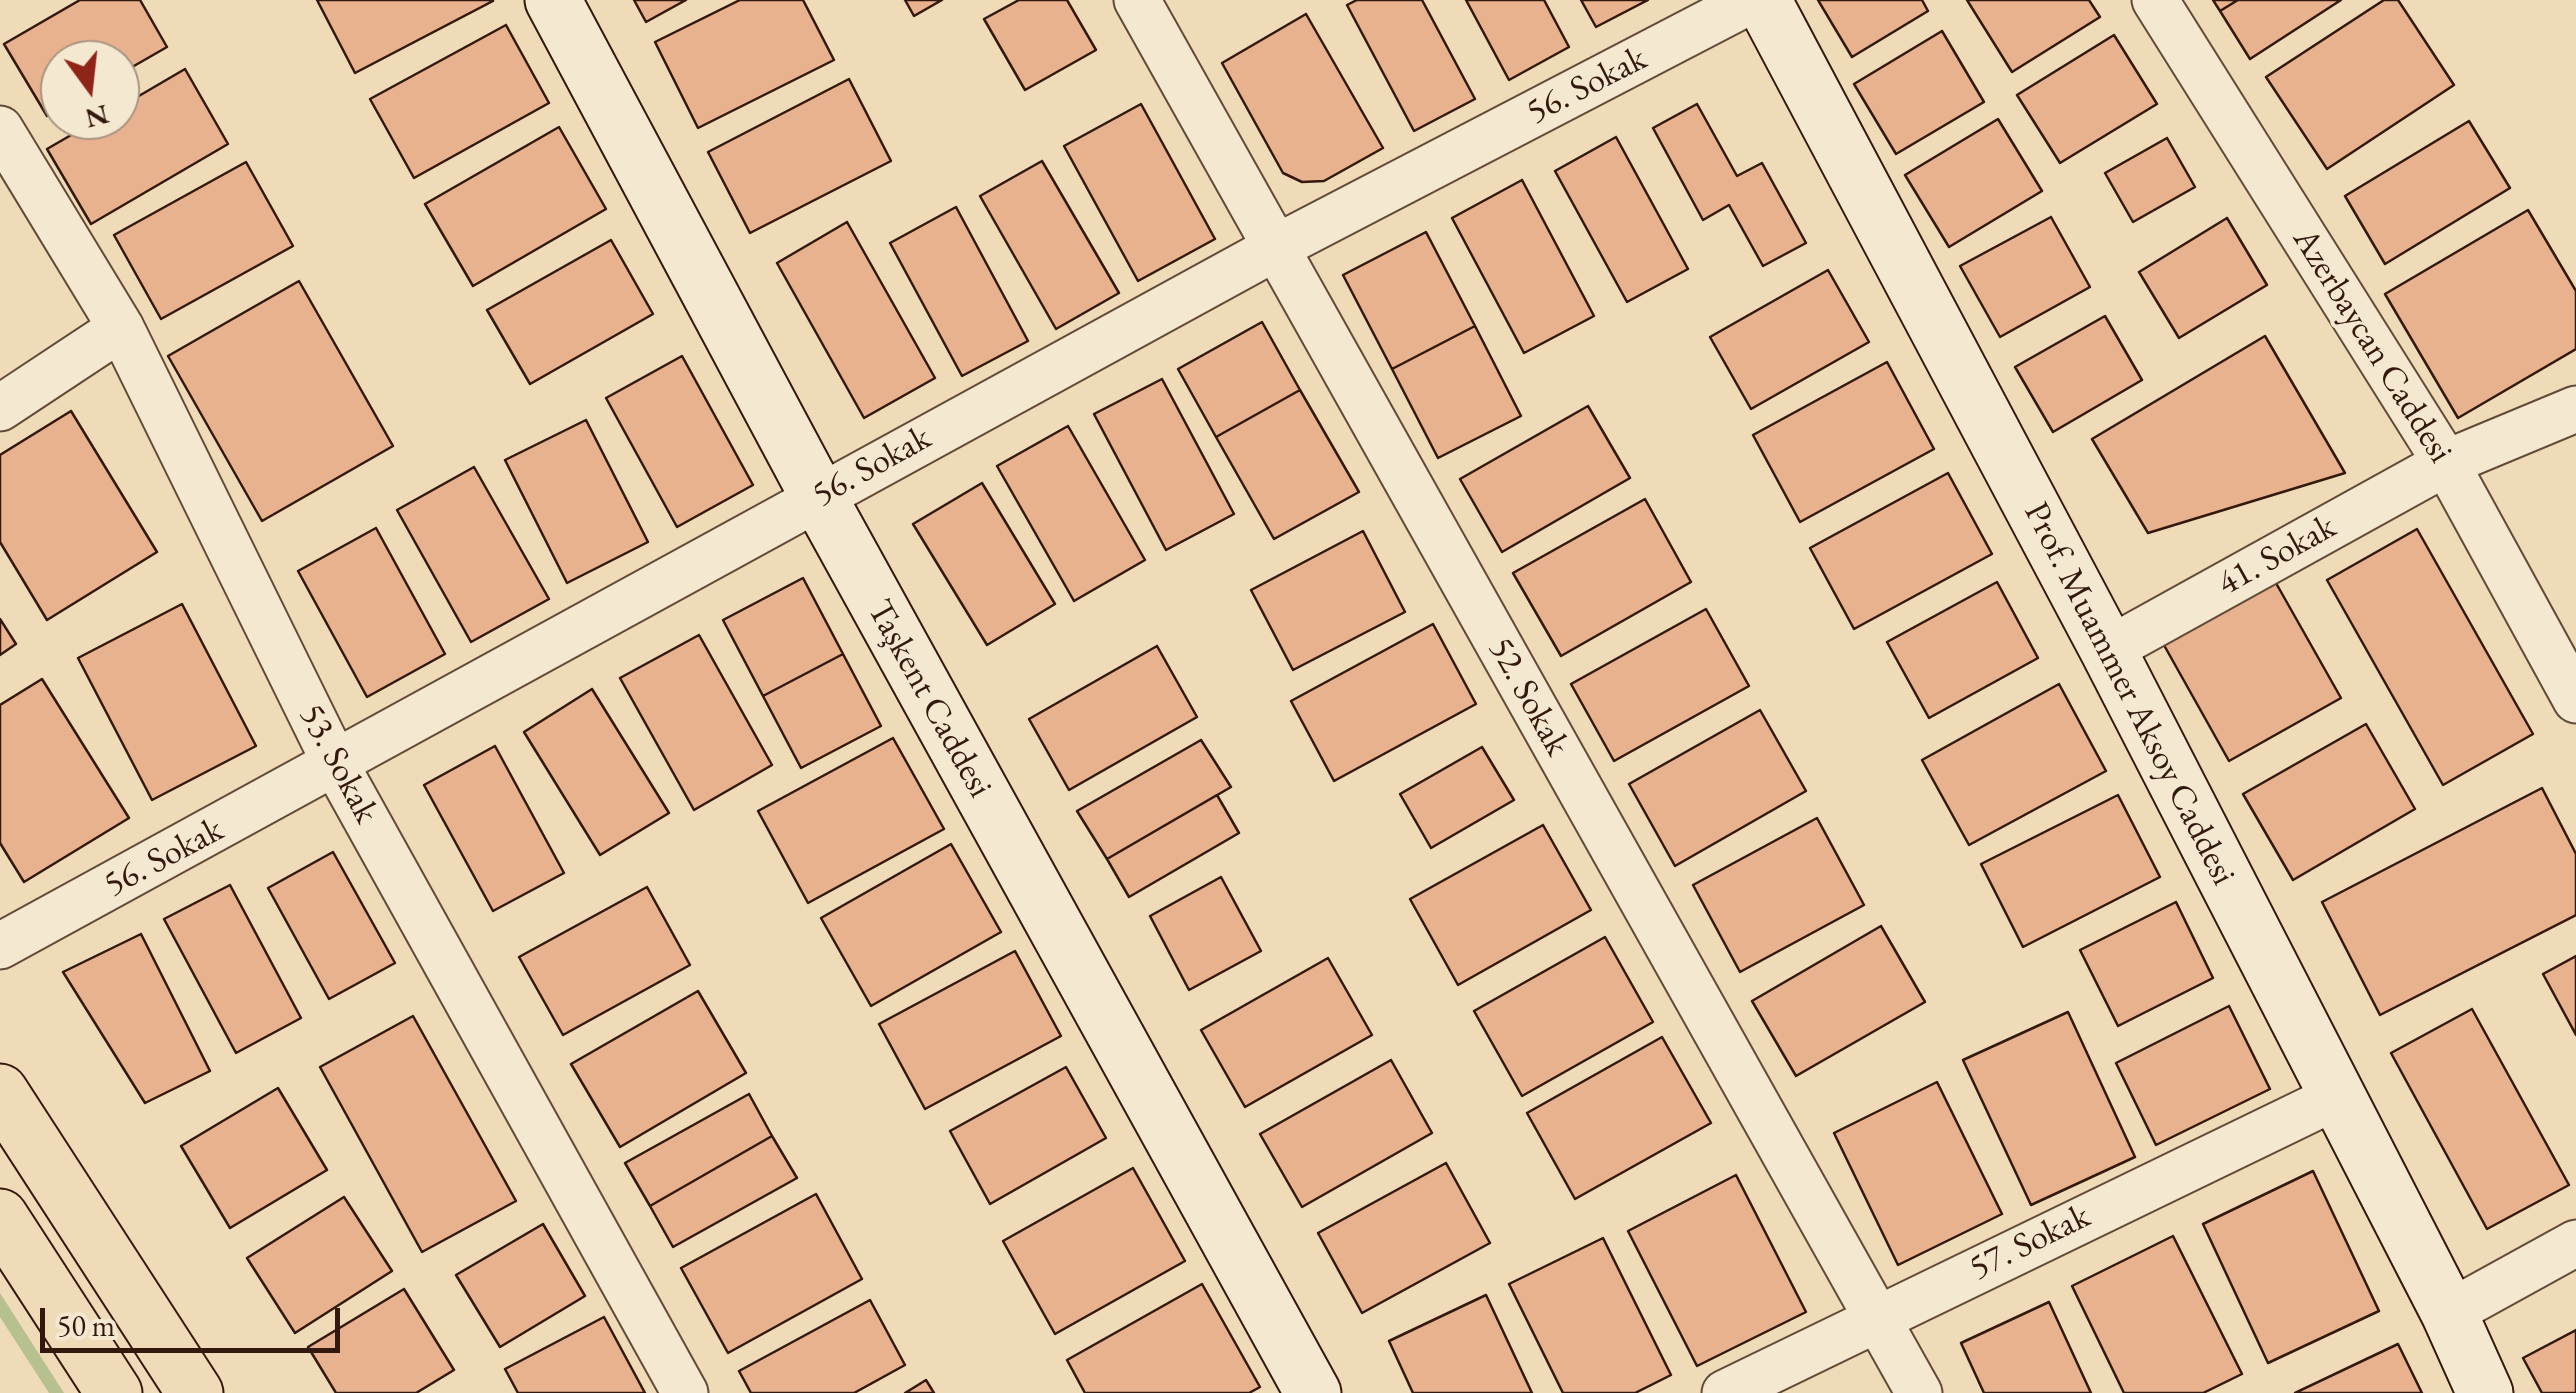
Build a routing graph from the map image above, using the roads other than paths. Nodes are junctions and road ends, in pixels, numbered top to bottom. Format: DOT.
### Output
graph roads {
  1 [pos="553,0"];
  2 [pos="1138,0"];
  3 [pos="1752,0"];
  4 [pos="1763,0"];
  5 [pos="2156,0"];
  6 [pos="0,129"];
  7 [pos="1277,247"];
  8 [pos="121,328"];
  9 [pos="0,408"];
  10 [pos="2576,409"];
  11 [pos="2446,462"];
  12 [pos="818,496"];
  13 [pos="2108,650"];
  14 [pos="2576,700"];
  15 [pos="336,765"];
  16 [pos="0,946"];
  17 [pos="0,1092"];
  18 [pos="2336,1096"];
  19 [pos="0,1217"];
  20 [pos="2576,1243"];
  21 [pos="2448,1313"];
  22 [pos="1879,1315"];
  23 [pos="114,1393"];
  24 [pos="195,1393"];
  25 [pos="685,1393"];
  26 [pos="1313,1393"];
  27 [pos="1725,1393"];
  28 [pos="1919,1393"];
  29 [pos="2485,1393"];
  1 -- 12 [label="street, Taşkent Caddesi"];
  2 -- 7 [label="street, 52. Sokak"];
  3 -- 7 [label="street, 56. Sokak"];
  4 -- 13 [label="street, Prof. Muammer Aksoy Caddesi"];
  5 -- 11 [label="street, Azerbaycan Caddesi"];
  6 -- 8 [label="street, 53. Sokak"];
  7 -- 12 [label="street, 56. Sokak"];
  7 -- 22 [label="street, 52. Sokak"];
  8 -- 9 [label="street"];
  8 -- 15 [label="street, 53. Sokak"];
  10 -- 11 [label="street, 41. Sokak"];
  11 -- 13 [label="street, 41. Sokak"];
  11 -- 14 [label="street, Azerbaycan Caddesi"];
  12 -- 15 [label="street, 56. Sokak"];
  12 -- 26 [label="street, Taşkent Caddesi"];
  13 -- 18 [label="street, Prof. Muammer Aksoy Caddesi"];
  15 -- 16 [label="street, 56. Sokak"];
  15 -- 25 [label="street, 53. Sokak"];
  17 -- 24 [label="main road"];
  18 -- 21 [label="street, Prof. Muammer Aksoy Caddesi"];
  18 -- 22 [label="street, 57. Sokak"];
  19 -- 23 [label="main road"];
  20 -- 21 [label="street"];
  21 -- 29 [label="street, Prof. Muammer Aksoy Caddesi"];
  22 -- 27 [label="street, 57. Sokak"];
  22 -- 28 [label="street, 52. Sokak"];
}
